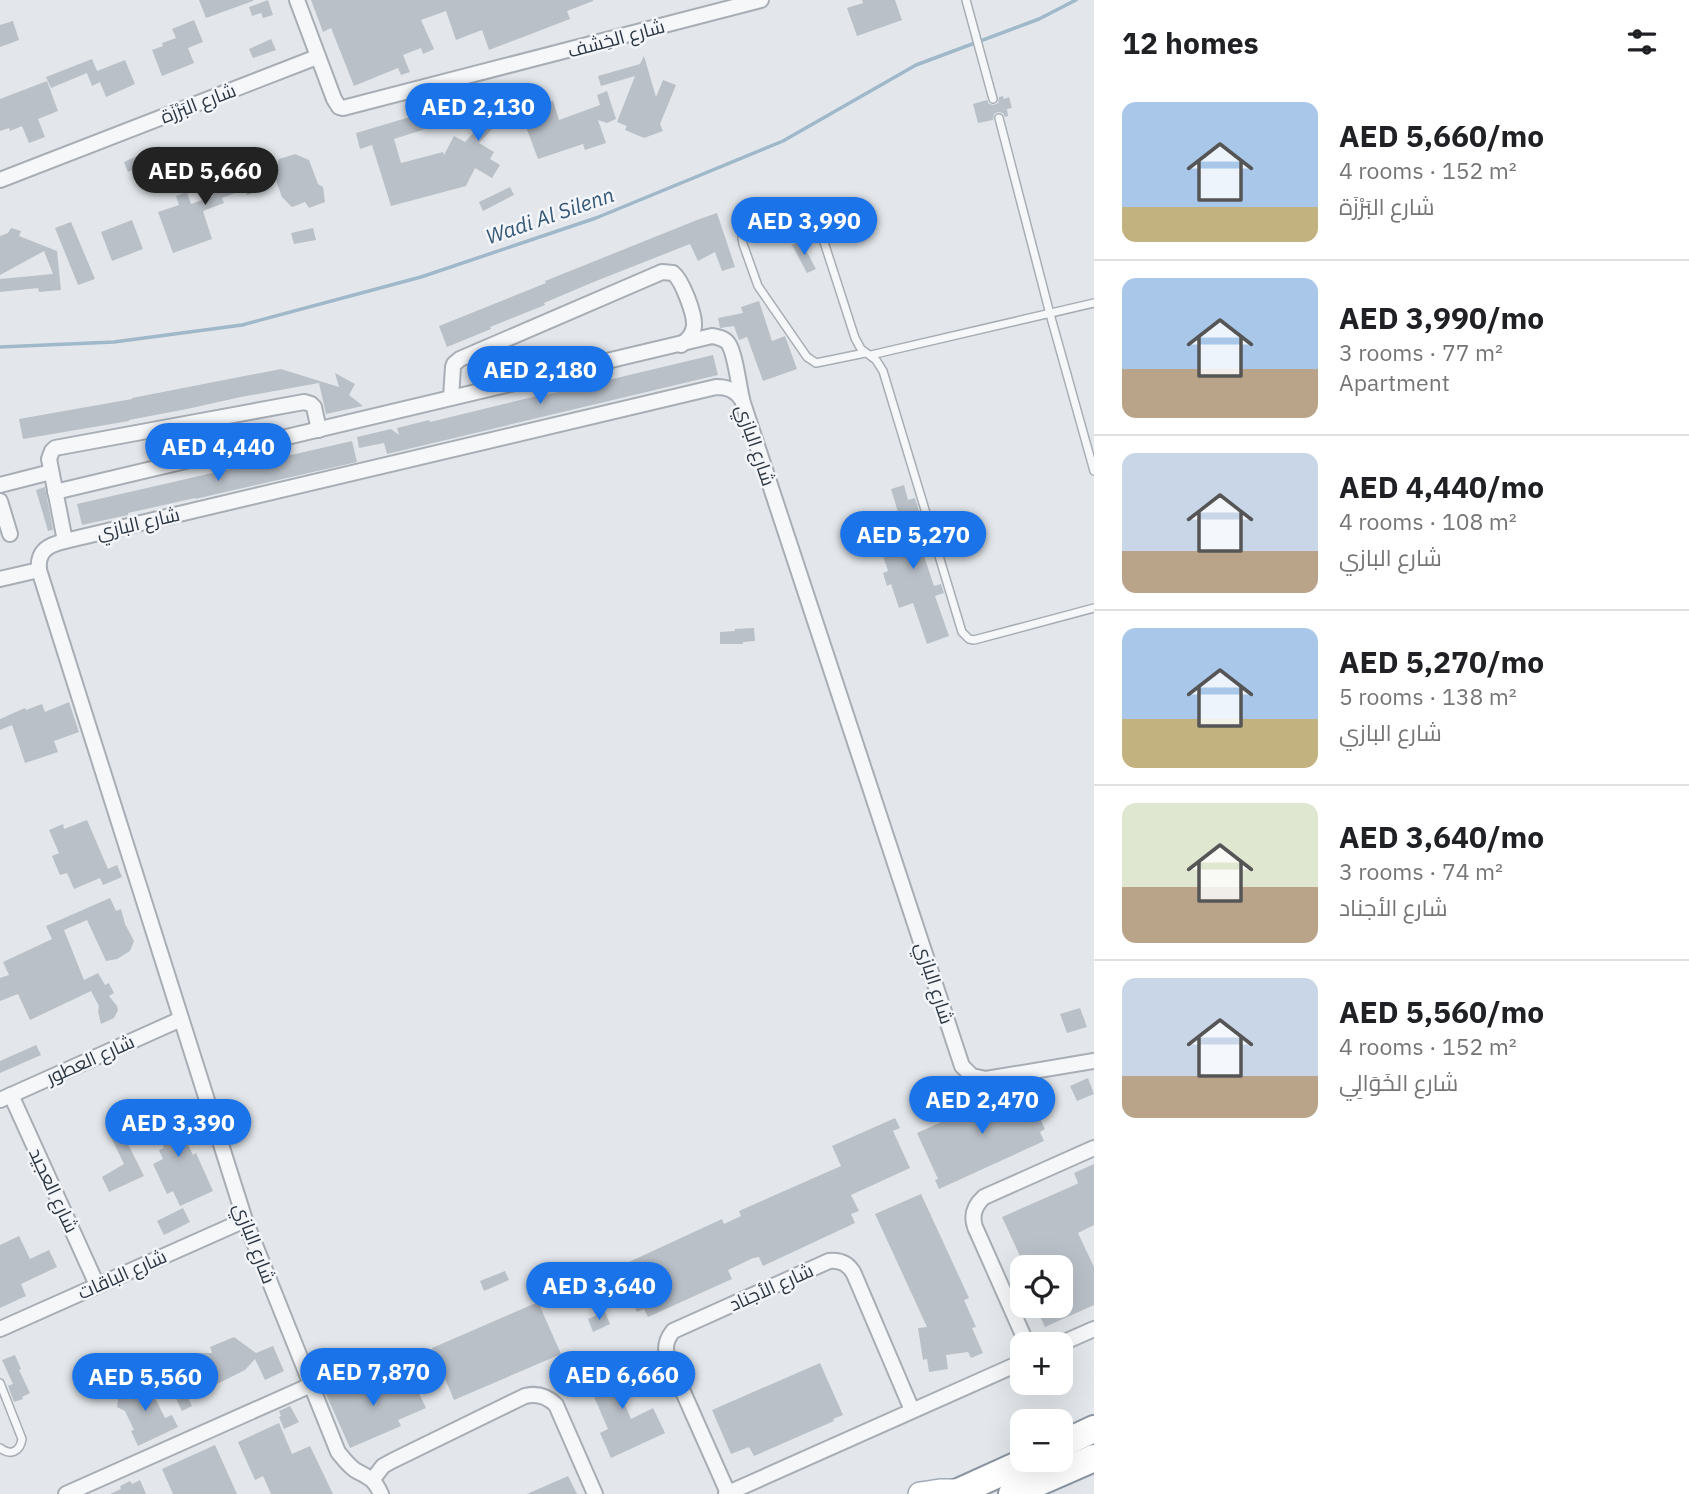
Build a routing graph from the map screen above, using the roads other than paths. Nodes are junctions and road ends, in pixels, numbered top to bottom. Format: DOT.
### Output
graph roads {
  1 [pos="297,0"];
  2 [pos="761,0"];
  3 [pos="966,0"];
  4 [pos="317,57"];
  5 [pos="993,99"];
  6 [pos="999,118"];
  7 [pos="0,180"];
  8 [pos="1094,303"];
  9 [pos="1050,314"];
  10 [pos="681,345"];
  11 [pos="868,354"];
  12 [pos="451,397"];
  13 [pos="742,400"];
  14 [pos="319,430"];
  15 [pos="1090,439"];
  16 [pos="1094,471"];
  17 [pos="51,472"];
  18 [pos="0,485"];
  19 [pos="55,492"];
  20 [pos="0,501"];
  21 [pos="10,534"];
  22 [pos="65,541"];
  23 [pos="39,570"];
  24 [pos="0,579"];
  25 [pos="1094,608"];
  26 [pos="181,1019"];
  27 [pos="1094,1061"];
  28 [pos="5,1097"];
  29 [pos="1094,1148"];
  30 [pos="245,1220"];
  31 [pos="97,1285"];
  32 [pos="0,1329"];
  33 [pos="1094,1329"];
  34 [pos="1022,1332"];
  35 [pos="1073,1338"];
  36 [pos="1010,1367"];
  37 [pos="0,1383"];
  38 [pos="311,1385"];
  39 [pos="4,1404"];
  40 [pos="912,1410"];
  41 [pos="1094,1429"];
  42 [pos="1073,1439"];
  43 [pos="0,1448"];
  44 [pos="1094,1458"];
  45 [pos="1010,1468"];
  46 [pos="373,1479"];
  47 [pos="727,1493"];
  48 [pos="958,1493"];
  49 [pos="66,1494"];
  50 [pos="381,1494"];
  51 [pos="595,1494"];
  52 [pos="920,1494"];
  53 [pos="1012,1494"];
  1 -- 4 [label="street, شارع الخِشف"];
  2 -- 4 [label="street, شارع الخِشف"];
  3 -- 5 [label="lane"];
  4 -- 7 [label="street, شارع البَرْزَة"];
  6 -- 9 [label="lane"];
  8 -- 9 [label="lane"];
  9 -- 11 [label="lane"];
  9 -- 15 [label="lane"];
  10 -- 12 [label="street"];
  10 -- 12 [label="street"];
  10 -- 13 [label="street"];
  11 -- 11 [label="lane"];
  11 -- 25 [label="lane"];
  12 -- 14 [label="street"];
  13 -- 22 [label="street, شارع البازي"];
  13 -- 27 [label="street, شارع البازي"];
  14 -- 17 [label="street"];
  14 -- 19 [label="street"];
  15 -- 16 [label="lane"];
  17 -- 18 [label="street"];
  17 -- 19 [label="street"];
  19 -- 22 [label="street"];
  20 -- 21 [label="street"];
  22 -- 23 [label="street, شارع البازي"];
  23 -- 24 [label="street"];
  23 -- 26 [label="street, شارع البازي"];
  26 -- 28 [label="street, شارع العطور"];
  26 -- 30 [label="street, شارع البازي"];
  28 -- 31 [label="street, شارع العجيد"];
  29 -- 34 [label="street"];
  30 -- 31 [label="street, شارع الباقات"];
  30 -- 38 [label="street, شارع البازي"];
  31 -- 32 [label="street, شارع الباقات"];
  33 -- 35 [label="street"];
  36 -- 40 [label="street"];
  37 -- 39 [label="lane"];
  38 -- 46 [label="street, شارع البازي"];
  38 -- 49 [label="street"];
  39 -- 43 [label="lane"];
  40 -- 47 [label="street"];
  40 -- 47 [label="street, شارع الأجناد"];
  41 -- 42 [label="highway"];
  44 -- 53 [label="highway"];
  45 -- 48 [label="highway"];
  46 -- 50 [label="street, شارع البازي"];
  46 -- 51 [label="street"];
  48 -- 52 [label="main road"];
}
